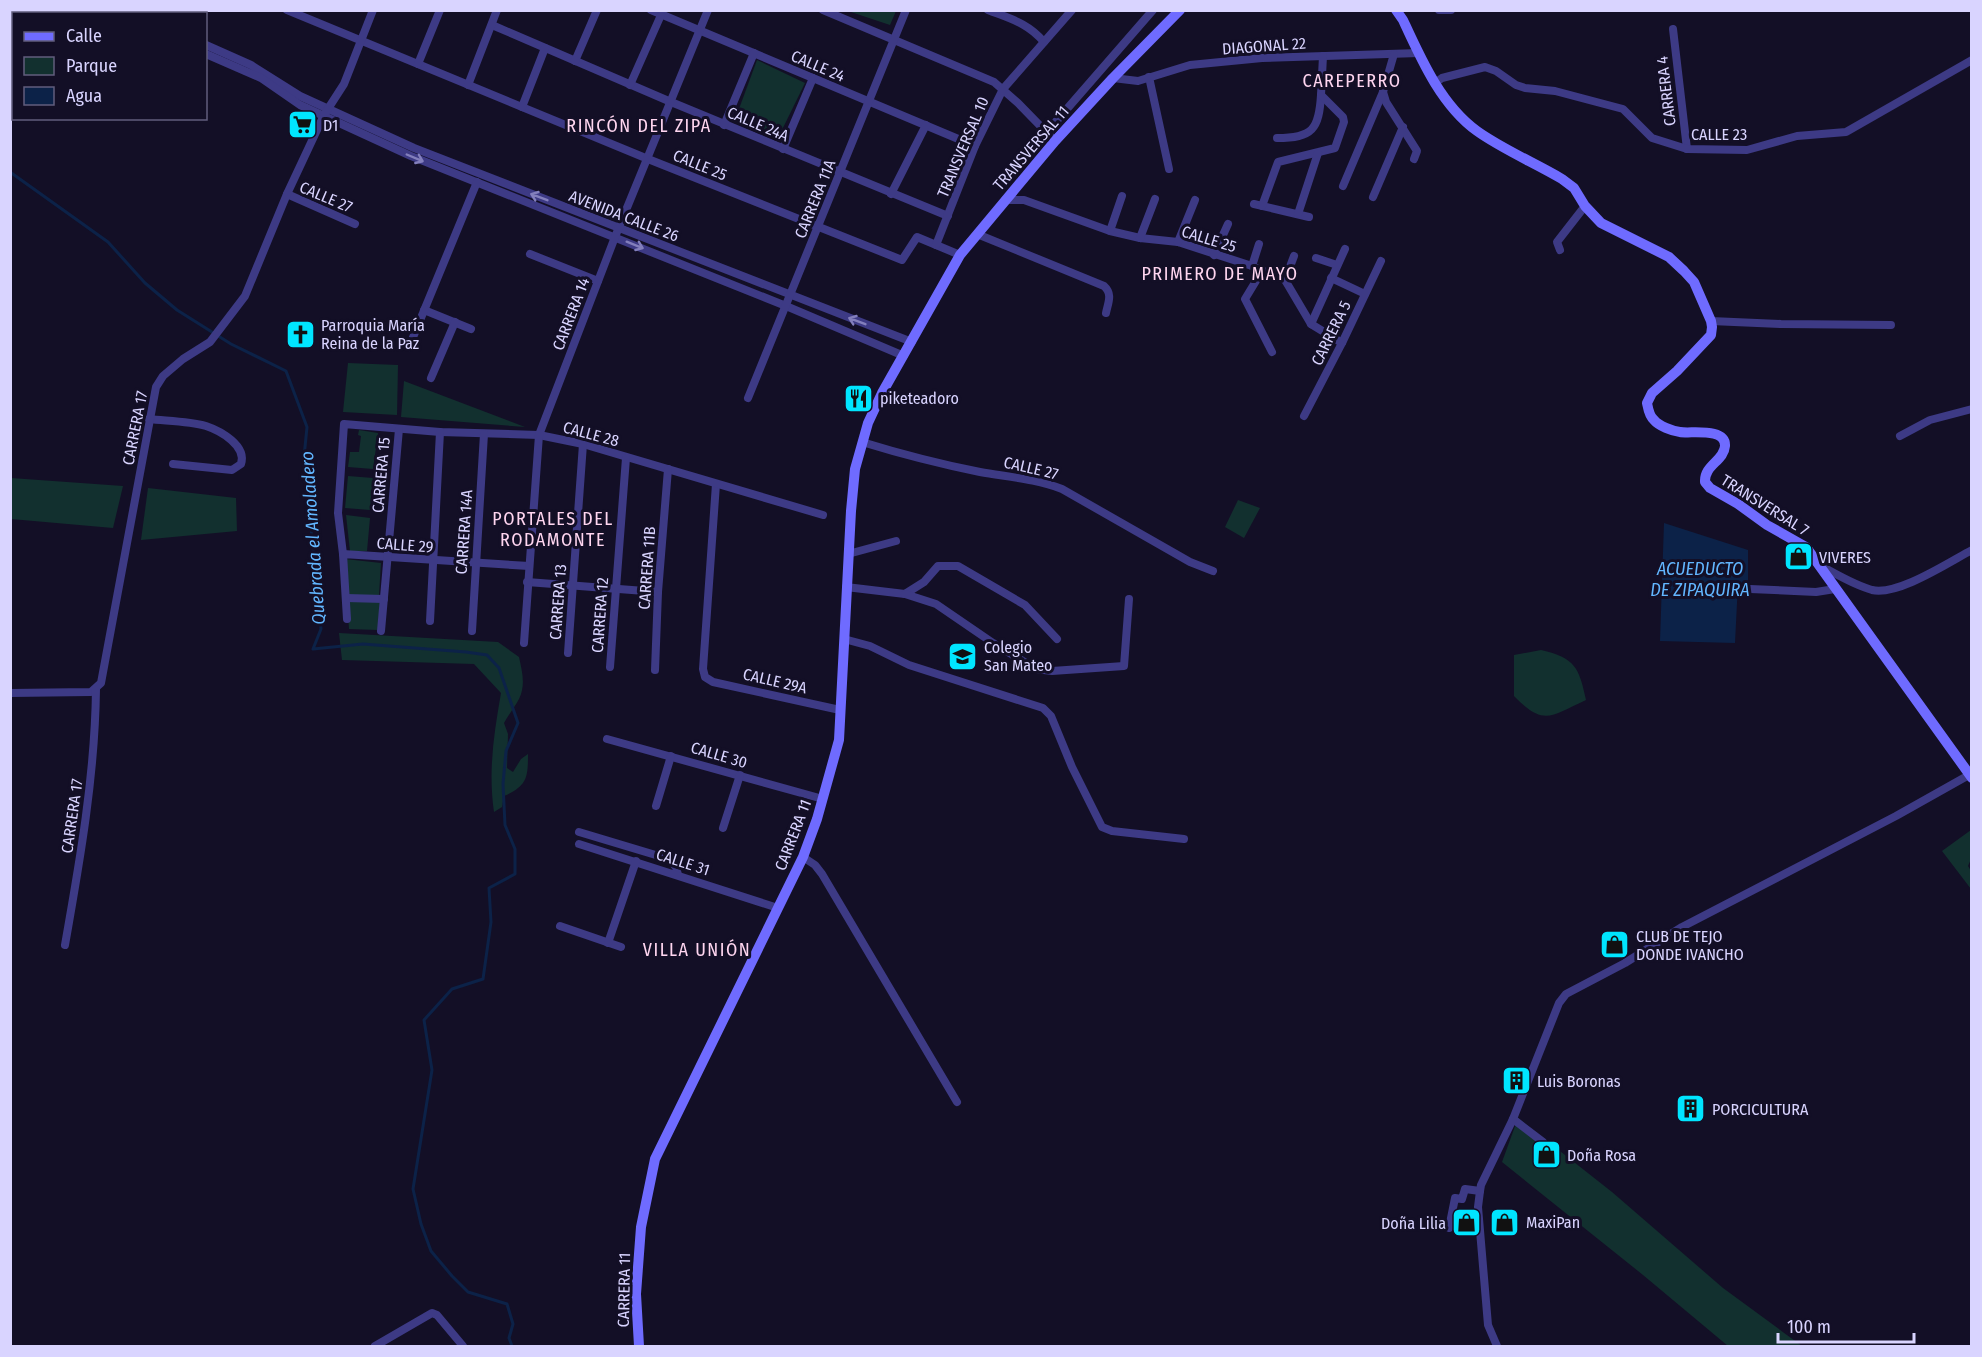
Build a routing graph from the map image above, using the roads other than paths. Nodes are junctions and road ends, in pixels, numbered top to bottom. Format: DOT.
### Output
graph roads {
  1 [pos="288,10"];
  2 [pos="372,10"];
  3 [pos="440,10"];
  4 [pos="497,10"];
  5 [pos="597,10"];
  6 [pos="651,10"];
  7 [pos="708,10"];
  8 [pos="823,10"];
  9 [pos="906,10"];
  10 [pos="988,10"];
  11 [pos="1072,10"];
  12 [pos="1153,10"];
  13 [pos="1180,10"];
  14 [pos="1396,10"];
  15 [pos="1451,10"];
  16 [pos="1440,11"];
  17 [pos="835,13"];
  18 [pos="308,14"];
  19 [pos="661,15"];
  20 [pos="492,25"];
  21 [pos="1673,29"];
  22 [pos="700,31"];
  23 [pos="360,40"];
  24 [pos="894,40"];
  25 [pos="1044,42"];
  26 [pos="207,45"];
  27 [pos="545,48"];
  28 [pos="754,53"];
  29 [pos="1419,53"];
  30 [pos="207,54"];
  31 [pos="1394,54"];
  32 [pos="1323,56"];
  33 [pos="1971,60"];
  34 [pos="575,61"];
  35 [pos="418,64"];
  36 [pos="1149,77"];
  37 [pos="813,78"];
  38 [pos="1113,78"];
  39 [pos="1435,83"];
  40 [pos="468,85"];
  41 [pos="630,85"];
  42 [pos="1003,89"];
  43 [pos="1383,92"];
  44 [pos="1321,95"];
  45 [pos="671,102"];
  46 [pos="869,102"];
  47 [pos="522,107"];
  48 [pos="326,113"];
  49 [pos="724,125"];
  50 [pos="926,125"];
  51 [pos="1403,127"];
  52 [pos="1050,137"];
  53 [pos="1277,138"];
  54 [pos="975,146"];
  55 [pos="783,149"];
  56 [pos="1686,149"];
  57 [pos="1318,153"];
  58 [pos="648,159"];
  59 [pos="1414,159"];
  60 [pos="1169,169"];
  61 [pos="840,173"];
  62 [pos="477,183"];
  63 [pos="1343,186"];
  64 [pos="287,194"];
  65 [pos="891,194"];
  66 [pos="1122,196"];
  67 [pos="1373,197"];
  68 [pos="1155,199"];
  69 [pos="1005,200"];
  70 [pos="1195,200"];
  71 [pos="1585,206"];
  72 [pos="1298,214"];
  73 [pos="948,216"];
  74 [pos="1310,217"];
  75 [pos="355,224"];
  76 [pos="1228,225"];
  77 [pos="818,226"];
  78 [pos="618,228"];
  79 [pos="1110,231"];
  80 [pos="977,234"];
  81 [pos="615,237"];
  82 [pos="1140,238"];
  83 [pos="1178,242"];
  84 [pos="1259,244"];
  85 [pos="936,245"];
  86 [pos="1345,249"];
  87 [pos="1560,250"];
  88 [pos="530,254"];
  89 [pos="960,255"];
  90 [pos="1214,255"];
  91 [pos="1294,256"];
  92 [pos="1316,258"];
  93 [pos="1381,261"];
  94 [pos="1337,265"];
  95 [pos="1252,266"];
  96 [pos="1262,271"];
  97 [pos="1331,278"];
  98 [pos="1285,280"];
  99 [pos="598,281"];
  100 [pos="1365,294"];
  101 [pos="790,295"];
  102 [pos="786,306"];
  103 [pos="424,310"];
  104 [pos="1106,313"];
  105 [pos="924,321"];
  106 [pos="1711,321"];
  107 [pos="455,322"];
  108 [pos="1311,324"];
  109 [pos="1891,325"];
  110 [pos="471,329"];
  111 [pos="912,342"];
  112 [pos="1342,343"];
  113 [pos="409,347"];
  114 [pos="1272,352"];
  115 [pos="904,356"];
  116 [pos="431,378"];
  117 [pos="748,398"];
  118 [pos="1971,409"];
  119 [pos="1304,416"];
  120 [pos="149,419"];
  121 [pos="399,429"];
  122 [pos="440,432"];
  123 [pos="484,435"];
  124 [pos="539,435"];
  125 [pos="1900,436"];
  126 [pos="862,442"];
  127 [pos="583,444"];
  128 [pos="626,458"];
  129 [pos="173,464"];
  130 [pos="668,469"];
  131 [pos="716,484"];
  132 [pos="823,515"];
  133 [pos="896,541"];
  134 [pos="1971,550"];
  135 [pos="343,554"];
  136 [pos="848,554"];
  137 [pos="388,557"];
  138 [pos="433,561"];
  139 [pos="475,563"];
  140 [pos="1820,565"];
  141 [pos="529,566"];
  142 [pos="1213,571"];
  143 [pos="527,582"];
  144 [pos="846,586"];
  145 [pos="573,587"];
  146 [pos="615,589"];
  147 [pos="1750,589"];
  148 [pos="1835,589"];
  149 [pos="658,592"];
  150 [pos="905,594"];
  151 [pos="346,598"];
  152 [pos="1129,598"];
  153 [pos="384,599"];
  154 [pos="347,619"];
  155 [pos="430,621"];
  156 [pos="381,631"];
  157 [pos="472,631"];
  158 [pos="844,639"];
  159 [pos="1057,639"];
  160 [pos="524,643"];
  161 [pos="568,653"];
  162 [pos="610,667"];
  163 [pos="655,670"];
  164 [pos="94,690"];
  165 [pos="10,693"];
  166 [pos="840,710"];
  167 [pos="607,739"];
  168 [pos="671,756"];
  169 [pos="740,776"];
  170 [pos="1970,776"];
  171 [pos="823,799"];
  172 [pos="656,806"];
  173 [pos="723,828"];
  174 [pos="579,832"];
  175 [pos="1184,839"];
  176 [pos="579,844"];
  177 [pos="803,857"];
  178 [pos="636,861"];
  179 [pos="678,875"];
  180 [pos="778,908"];
  181 [pos="560,926"];
  182 [pos="608,943"];
  183 [pos="65,945"];
  184 [pos="621,947"];
  185 [pos="957,1102"];
  186 [pos="1513,1119"];
  187 [pos="1543,1142"];
  188 [pos="1480,1191"];
  189 [pos="1449,1228"];
  190 [pos="375,1347"];
  191 [pos="464,1347"];
  192 [pos="639,1347"];
  193 [pos="1497,1347"];
  1 -- 18 [label="street, CALLE 25"];
  2 -- 23 [label="street, CARRERA 17"];
  3 -- 35 [label="street"];
  4 -- 20 [label="street"];
  5 -- 34 [label="street"];
  6 -- 19 [label="street, CALLE 24"];
  7 -- 22 [label="street, CARRERA 14"];
  8 -- 17 [label="street"];
  9 -- 24 [label="street, CARRERA 11A"];
  10 -- 25 [label="street"];
  11 -- 25 [label="street, TRANSVERSAL 10"];
  12 -- 52 [label="street"];
  13 -- 38 [label="street, TRANSVERSAL 11"];
  14 -- 29 [label="street"];
  15 -- 16 [label="street"];
  17 -- 24 [label="street"];
  18 -- 23 [label="street, CALLE 25"];
  19 -- 22 [label="street, CALLE 24"];
  19 -- 41 [label="street"];
  20 -- 27 [label="street, CALLE 24A"];
  20 -- 40 [label="street"];
  21 -- 56 [label="street, CARRERA 4"];
  22 -- 28 [label="street, CALLE 24"];
  22 -- 45 [label="street, CARRERA 14"];
  23 -- 35 [label="street, CALLE 25"];
  23 -- 48 [label="street, CARRERA 17"];
  24 -- 42 [label="street"];
  24 -- 46 [label="street, CARRERA 11A"];
  25 -- 42 [label="street, TRANSVERSAL 10"];
  26 -- 48 [label="street"];
  27 -- 34 [label="street, CALLE 24A"];
  27 -- 47 [label="street"];
  28 -- 37 [label="street, CALLE 24"];
  28 -- 49 [label="street"];
  29 -- 31 [label="street, DIAGONAL 22"];
  29 -- 39 [label="street"];
  30 -- 48 [label="street"];
  31 -- 32 [label="street, DIAGONAL 22"];
  31 -- 43 [label="street"];
  32 -- 36 [label="street, DIAGONAL 22"];
  32 -- 44 [label="street"];
  33 -- 56 [label="street, CALLE 23"];
  34 -- 41 [label="street, CALLE 24A"];
  35 -- 40 [label="street, CALLE 25"];
  36 -- 38 [label="street, DIAGONAL 22"];
  36 -- 60 [label="street"];
  37 -- 46 [label="street, CALLE 24"];
  37 -- 55 [label="street"];
  38 -- 52 [label="street, TRANSVERSAL 11"];
  39 -- 56 [label="street, CALLE 23"];
  39 -- 71 [label="street"];
  40 -- 47 [label="street, CALLE 25"];
  41 -- 45 [label="street, CALLE 24A"];
  42 -- 52 [label="street"];
  42 -- 54 [label="street, TRANSVERSAL 10"];
  43 -- 51 [label="street"];
  43 -- 63 [label="street"];
  44 -- 53 [label="street"];
  44 -- 57 [label="street"];
  45 -- 49 [label="street, CALLE 24A"];
  45 -- 58 [label="street, CARRERA 14"];
  46 -- 50 [label="street, CALLE 24"];
  46 -- 61 [label="street, CARRERA 11A"];
  47 -- 58 [label="street, CALLE 25"];
  48 -- 62 [label="street, AVENIDA CALLE 26, one-way"];
  48 -- 64 [label="street, CARRERA 17"];
  78 -- 48 [label="street, AVENIDA CALLE 26, one-way"];
  49 -- 55 [label="street, CALLE 24A"];
  50 -- 54 [label="street, CALLE 24"];
  50 -- 65 [label="street"];
  51 -- 59 [label="street"];
  51 -- 67 [label="street"];
  52 -- 69 [label="street, TRANSVERSAL 11"];
  54 -- 73 [label="street, TRANSVERSAL 10"];
  55 -- 61 [label="street, CALLE 24A"];
  57 -- 72 [label="street"];
  57 -- 72 [label="street"];
  58 -- 77 [label="street, CALLE 25"];
  58 -- 78 [label="street, CARRERA 14"];
  61 -- 65 [label="street, CALLE 24A"];
  61 -- 77 [label="street, CARRERA 11A"];
  62 -- 81 [label="street, AVENIDA CALLE 26"];
  62 -- 103 [label="street"];
  64 -- 75 [label="street, CALLE 27"];
  64 -- 120 [label="street, CARRERA 17"];
  65 -- 73 [label="street, CALLE 24A"];
  66 -- 79 [label="street"];
  68 -- 82 [label="street"];
  69 -- 79 [label="street, CALLE 25"];
  69 -- 80 [label="street, TRANSVERSAL 11"];
  70 -- 83 [label="street"];
  71 -- 87 [label="street"];
  71 -- 106 [label="street"];
  72 -- 74 [label="street"];
  73 -- 85 [label="street, TRANSVERSAL 10"];
  76 -- 90 [label="street"];
  77 -- 85 [label="street, CALLE 25"];
  77 -- 101 [label="street, CARRERA 11A"];
  78 -- 81 [label="street, CARRERA 14"];
  78 -- 101 [label="street, AVENIDA CALLE 26"];
  79 -- 82 [label="street, CALLE 25"];
  80 -- 89 [label="street, TRANSVERSAL 11"];
  80 -- 104 [label="street"];
  81 -- 99 [label="street, CARRERA 14"];
  81 -- 102 [label="street, AVENIDA CALLE 26, one-way"];
  82 -- 83 [label="street, CALLE 25"];
  83 -- 90 [label="street, CALLE 25"];
  84 -- 95 [label="street"];
  85 -- 89 [label="street, CALLE 25"];
  86 -- 94 [label="street"];
  88 -- 99 [label="street"];
  89 -- 105 [label="street, TRANSVERSAL 11"];
  90 -- 95 [label="street, CALLE 25"];
  91 -- 98 [label="street"];
  92 -- 94 [label="street"];
  93 -- 100 [label="street, CARRERA 5"];
  94 -- 97 [label="street"];
  95 -- 96 [label="street, CALLE 25"];
  96 -- 98 [label="street, CALLE 25"];
  96 -- 114 [label="street"];
  97 -- 100 [label="street"];
  97 -- 108 [label="street"];
  98 -- 108 [label="street"];
  99 -- 124 [label="street, CARRERA 14"];
  100 -- 112 [label="street, CARRERA 5"];
  101 -- 102 [label="street, CARRERA 11A"];
  111 -- 101 [label="street, AVENIDA CALLE 26, one-way"];
  102 -- 115 [label="street, AVENIDA CALLE 26"];
  102 -- 117 [label="street, CARRERA 11A"];
  103 -- 107 [label="street"];
  103 -- 113 [label="street"];
  105 -- 111 [label="street, CARRERA 11"];
  106 -- 109 [label="street"];
  106 -- 140 [label="street, TRANSVERSAL 7"];
  107 -- 110 [label="street"];
  107 -- 116 [label="street"];
  108 -- 112 [label="street"];
  111 -- 115 [label="street, CARRERA 11"];
  112 -- 119 [label="street, CARRERA 5"];
  115 -- 126 [label="street, CARRERA 11"];
  118 -- 125 [label="street"];
  120 -- 129 [label="street"];
  120 -- 164 [label="street, CARRERA 17"];
  121 -- 122 [label="street, CALLE 28"];
  121 -- 135 [label="street, CALLE 28"];
  121 -- 137 [label="street, CARRERA 15"];
  122 -- 123 [label="street, CALLE 28"];
  122 -- 138 [label="street"];
  123 -- 124 [label="street, CALLE 28"];
  123 -- 139 [label="street, CARRERA 14A"];
  124 -- 127 [label="street, CALLE 28"];
  124 -- 141 [label="street, CARRERA 14"];
  126 -- 136 [label="street, CARRERA 11"];
  126 -- 142 [label="street, CALLE 27"];
  127 -- 128 [label="street, CALLE 28"];
  127 -- 145 [label="street, CARRERA 13"];
  128 -- 130 [label="street, CALLE 28"];
  128 -- 146 [label="street, CARRERA 12"];
  130 -- 131 [label="street, CALLE 28"];
  130 -- 149 [label="street, CARRERA 11B"];
  131 -- 132 [label="street, CALLE 28"];
  131 -- 166 [label="street, CALLE 29A"];
  133 -- 136 [label="street"];
  134 -- 140 [label="street"];
  135 -- 137 [label="street, CALLE 29"];
  135 -- 151 [label="street"];
  136 -- 144 [label="street, CARRERA 11"];
  137 -- 138 [label="street, CALLE 29"];
  137 -- 153 [label="street, CARRERA 15"];
  138 -- 139 [label="street, CALLE 29"];
  138 -- 155 [label="street"];
  139 -- 141 [label="street, CALLE 29"];
  139 -- 157 [label="street, CARRERA 14A"];
  140 -- 148 [label="street, TRANSVERSAL 7"];
  141 -- 143 [label="street, CARRERA 14"];
  143 -- 145 [label="street"];
  143 -- 160 [label="street, CARRERA 14"];
  144 -- 150 [label="street"];
  144 -- 158 [label="street, CARRERA 11"];
  145 -- 146 [label="street"];
  145 -- 161 [label="street, CARRERA 13"];
  146 -- 149 [label="street"];
  146 -- 162 [label="street, CARRERA 12"];
  147 -- 148 [label="street"];
  148 -- 170 [label="street, TRANSVERSAL 7"];
  149 -- 163 [label="street, CARRERA 11B"];
  150 -- 152 [label="street"];
  150 -- 159 [label="street"];
  151 -- 153 [label="street"];
  151 -- 154 [label="street"];
  153 -- 156 [label="street, CARRERA 15"];
  158 -- 166 [label="street, CARRERA 11"];
  158 -- 175 [label="street"];
  164 -- 165 [label="street"];
  164 -- 183 [label="street, CARRERA 17"];
  166 -- 171 [label="street, CARRERA 11"];
  167 -- 168 [label="street, CALLE 30"];
  168 -- 169 [label="street, CALLE 30"];
  168 -- 172 [label="street"];
  169 -- 171 [label="street, CALLE 30"];
  169 -- 173 [label="street"];
  170 -- 186 [label="street"];
  171 -- 177 [label="street, CARRERA 11"];
  174 -- 179 [label="street"];
  176 -- 178 [label="street, CALLE 31"];
  177 -- 180 [label="street, CARRERA 11"];
  177 -- 185 [label="street"];
  178 -- 179 [label="street, CALLE 31"];
  178 -- 182 [label="street"];
  179 -- 180 [label="street, CALLE 31"];
  180 -- 192 [label="street, CARRERA 11"];
  181 -- 182 [label="street"];
  182 -- 184 [label="street"];
  186 -- 187 [label="street"];
  186 -- 188 [label="street"];
  188 -- 189 [label="street"];
  188 -- 193 [label="street"];
  190 -- 191 [label="street"];
}
